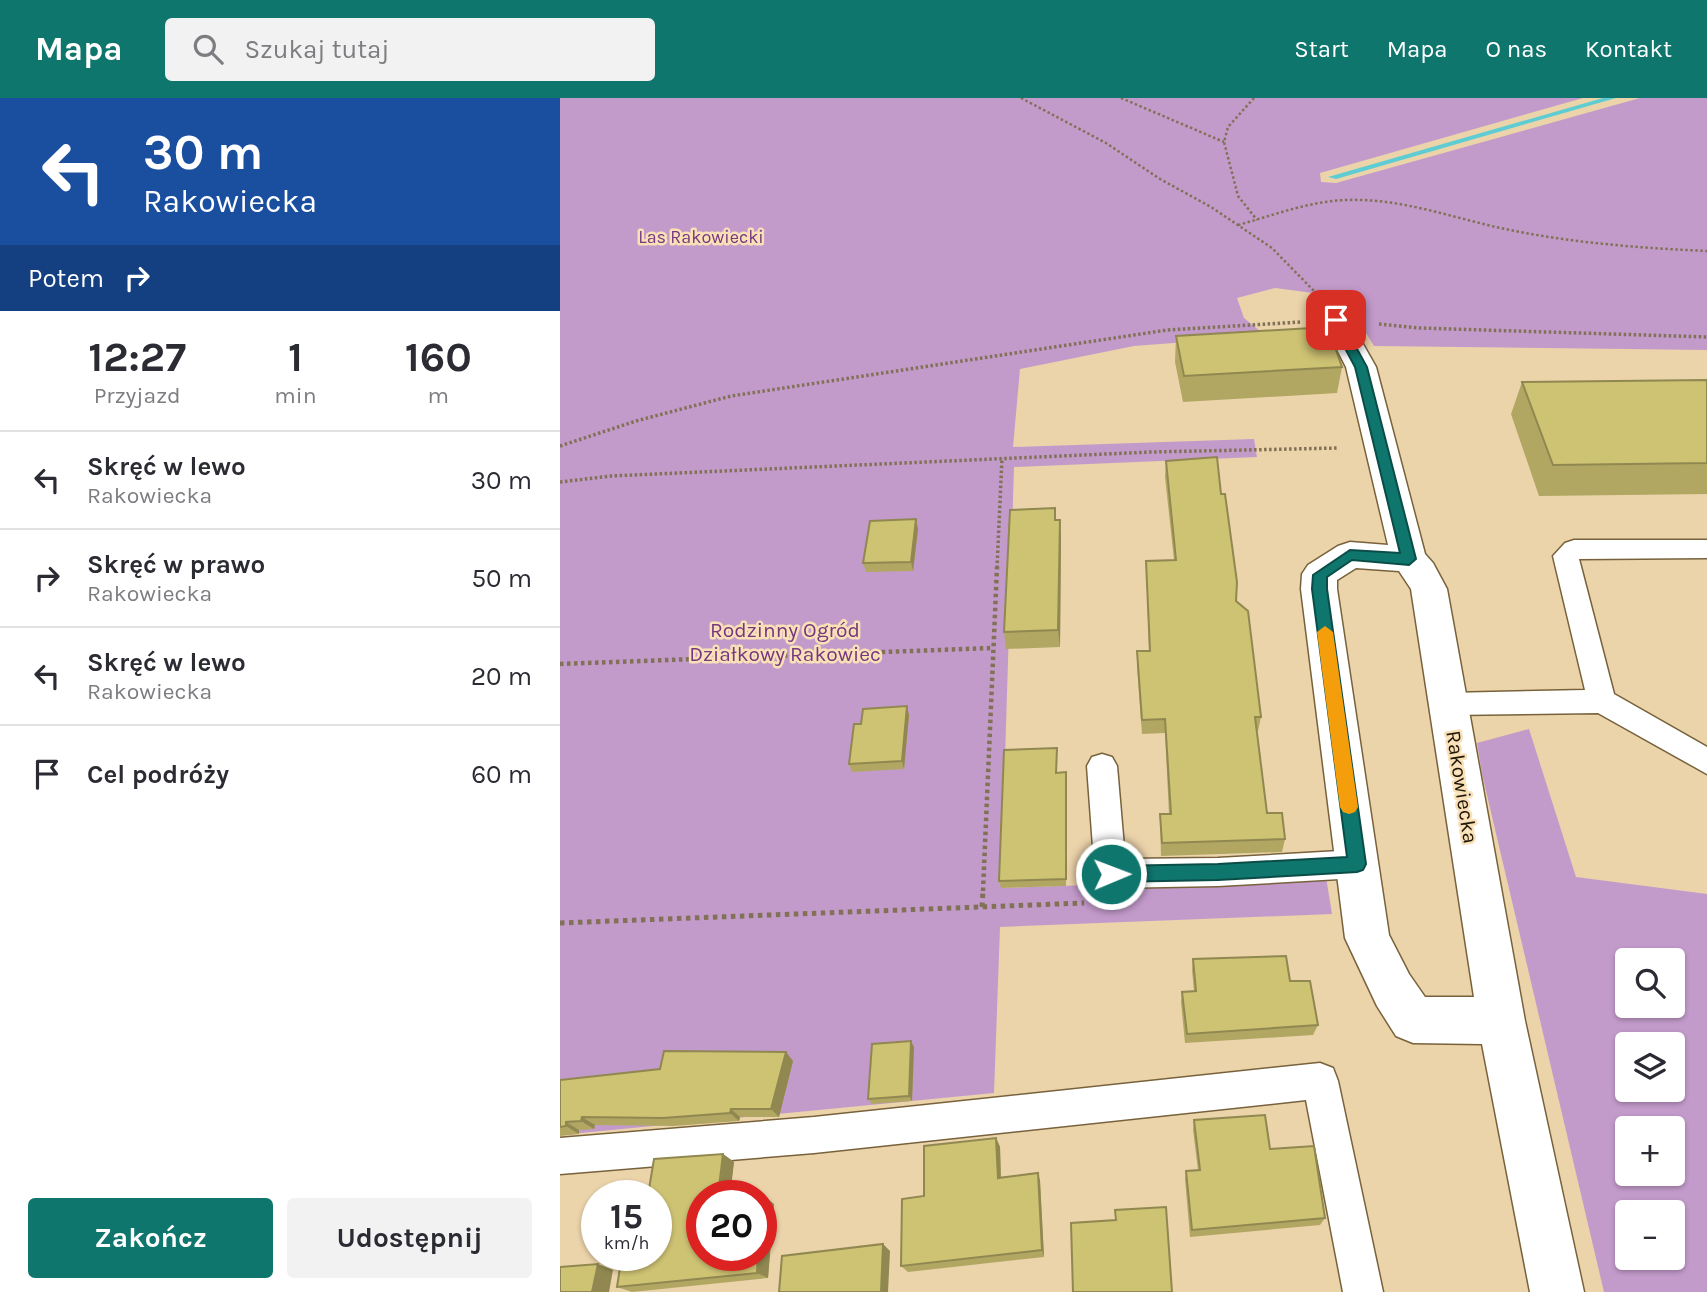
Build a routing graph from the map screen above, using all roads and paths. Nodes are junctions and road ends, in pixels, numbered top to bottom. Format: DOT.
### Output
graph roads {
  1 [pos="1021,98"];
  2 [pos="1121,98"];
  3 [pos="1254,98"];
  4 [pos="1224,142"];
  5 [pos="1257,220"];
  6 [pos="1238,225"];
  7 [pos="1707,251"];
  8 [pos="1336,320"];
  9 [pos="1707,337"];
  10 [pos="560,446"];
  11 [pos="1382,447"];
  12 [pos="1002,458"];
  13 [pos="560,482"];
  14 [pos="1707,549"];
  15 [pos="1409,559"];
  16 [pos="992,648"];
  17 [pos="560,664"];
  18 [pos="1602,701"];
  19 [pos="1448,704"];
  20 [pos="1707,762"];
  21 [pos="1102,766"];
  22 [pos="1357,864"];
  23 [pos="1086,903"];
  24 [pos="982,907"];
  25 [pos="560,923"];
  26 [pos="1501,1021"];
  27 [pos="560,1156"];
  28 [pos="1363,1292"];
  29 [pos="1557,1292"];
  1 -- 6 [label="path"];
  2 -- 4 [label="path"];
  3 -- 4 [label="path"];
  4 -- 5 [label="path"];
  5 -- 6 [label="path"];
  5 -- 7 [label="path"];
  6 -- 8 [label="path"];
  8 -- 9 [label="path"];
  8 -- 10 [label="path"];
  8 -- 11 [label="street, Rakowiecka"];
  11 -- 12 [label="path"];
  11 -- 15 [label="street, Rakowiecka"];
  12 -- 13 [label="path"];
  12 -- 16 [label="path"];
  14 -- 18 [label="lane"];
  15 -- 19 [label="street, Rakowiecka"];
  15 -- 22 [label="street"];
  16 -- 17 [label="path"];
  16 -- 24 [label="path"];
  18 -- 19 [label="lane"];
  18 -- 20 [label="lane"];
  19 -- 26 [label="street, Rakowiecka"];
  21 -- 22 [label="lane"];
  22 -- 26 [label="street"];
  23 -- 24 [label="path"];
  24 -- 25 [label="path"];
  26 -- 29 [label="street, Rakowiecka"];
  27 -- 28 [label="lane"];
}
